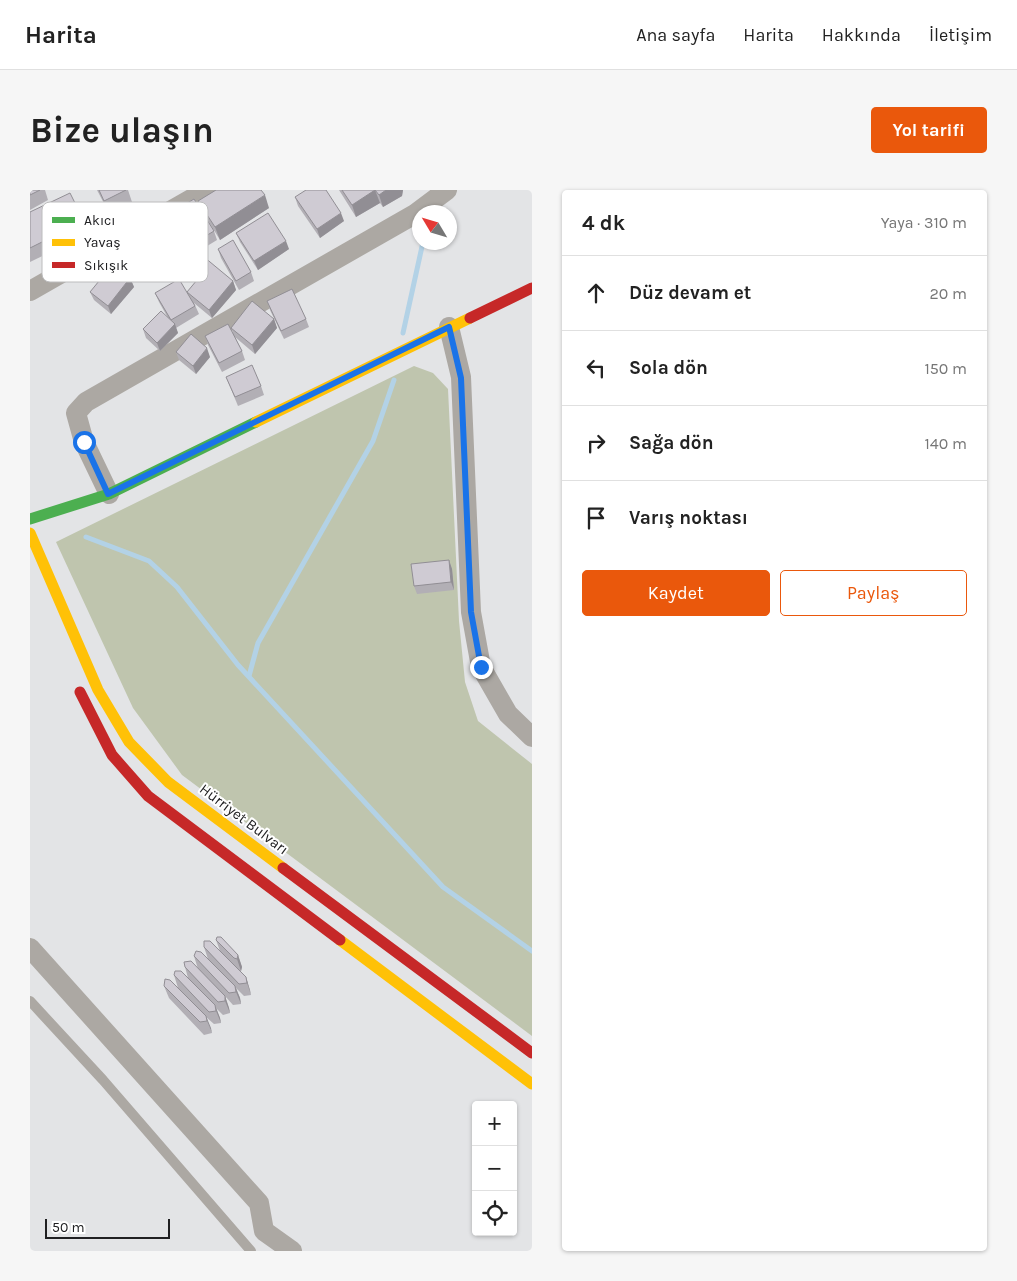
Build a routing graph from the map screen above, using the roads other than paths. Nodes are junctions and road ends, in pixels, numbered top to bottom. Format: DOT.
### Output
graph roads {
  1 [pos="207,190"];
  2 [pos="419,190"];
  3 [pos="448,190"];
  4 [pos="186,202"];
  5 [pos="416,205"];
  6 [pos="427,205"];
  7 [pos="412,216"];
  8 [pos="46,282"];
  9 [pos="532,288"];
  10 [pos="30,291"];
  11 [pos="449,327"];
  12 [pos="108,494"];
  13 [pos="30,519"];
  14 [pos="30,532"];
  15 [pos="75,680"];
  16 [pos="532,737"];
  17 [pos="30,948"];
  18 [pos="30,1001"];
  19 [pos="532,1053"];
  20 [pos="532,1084"];
  21 [pos="251,1251"];
  22 [pos="292,1251"];
  1 -- 4 [label="street"];
  2 -- 5 [label="street"];
  3 -- 6 [label="street"];
  7 -- 12 [label="street"];
  8 -- 10 [label="street"];
  9 -- 11 [label="main road"];
  11 -- 12 [label="main road"];
  11 -- 16 [label="street"];
  12 -- 13 [label="main road"];
  14 -- 19 [label="main road, Hürriyet Bulvarı"];
  15 -- 20 [label="main road"];
  17 -- 22 [label="street"];
  18 -- 21 [label="lane"];
}
